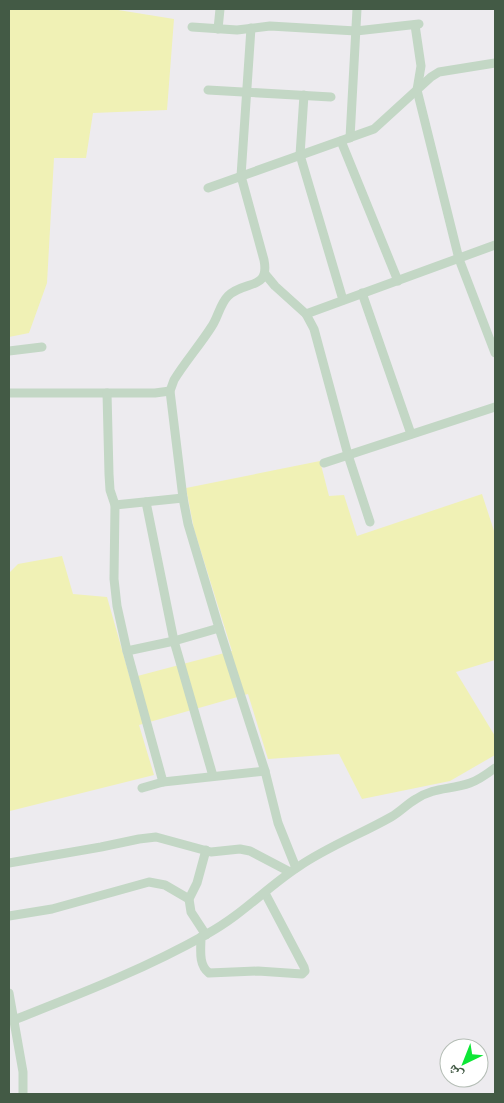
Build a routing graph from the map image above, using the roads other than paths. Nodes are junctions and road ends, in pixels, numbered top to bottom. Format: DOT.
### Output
graph roads {
  1 [pos="220,9"];
  2 [pos="357,9"];
  3 [pos="192,27"];
  4 [pos="252,28"];
  5 [pos="218,29"];
  6 [pos="356,31"];
  7 [pos="495,63"];
  8 [pos="208,90"];
  9 [pos="417,90"];
  10 [pos="247,92"];
  11 [pos="304,95"];
  12 [pos="331,96"];
  13 [pos="345,140"];
  14 [pos="300,155"];
  15 [pos="241,176"];
  16 [pos="208,188"];
  17 [pos="495,245"];
  18 [pos="459,259"];
  19 [pos="265,274"];
  20 [pos="398,281"];
  21 [pos="362,294"];
  22 [pos="343,300"];
  23 [pos="306,314"];
  24 [pos="42,347"];
  25 [pos="9,351"];
  26 [pos="495,352"];
  27 [pos="170,391"];
  28 [pos="9,393"];
  29 [pos="106,393"];
  30 [pos="495,407"];
  31 [pos="411,434"];
  32 [pos="348,455"];
  33 [pos="324,462"];
  34 [pos="183,498"];
  35 [pos="146,502"];
  36 [pos="115,505"];
  37 [pos="370,522"];
  38 [pos="219,628"];
  39 [pos="174,641"];
  40 [pos="127,651"];
  41 [pos="495,768"];
  42 [pos="266,771"];
  43 [pos="213,776"];
  44 [pos="163,782"];
  45 [pos="142,788"];
  46 [pos="206,850"];
  47 [pos="9,863"];
  48 [pos="293,870"];
  49 [pos="265,893"];
  50 [pos="189,899"];
  51 [pos="9,916"];
  52 [pos="204,936"];
  53 [pos="9,993"];
  54 [pos="14,1020"];
  55 [pos="12,1044"];
  56 [pos="23,1094"];
  1 -- 5 [label="street"];
  2 -- 6 [label="street"];
  3 -- 5 [label="street"];
  4 -- 5 [label="street"];
  4 -- 6 [label="street"];
  4 -- 10 [label="street"];
  6 -- 9 [label="street"];
  6 -- 13 [label="street"];
  7 -- 9 [label="street"];
  8 -- 10 [label="street"];
  9 -- 13 [label="street"];
  9 -- 18 [label="street"];
  10 -- 11 [label="street"];
  10 -- 15 [label="street"];
  11 -- 12 [label="street"];
  11 -- 14 [label="street"];
  13 -- 14 [label="street"];
  13 -- 20 [label="street"];
  14 -- 15 [label="street"];
  14 -- 22 [label="street"];
  15 -- 16 [label="street"];
  15 -- 19 [label="street"];
  17 -- 18 [label="street"];
  18 -- 20 [label="street"];
  18 -- 26 [label="street"];
  19 -- 23 [label="street"];
  19 -- 27 [label="street"];
  20 -- 21 [label="street"];
  21 -- 22 [label="street"];
  21 -- 31 [label="street"];
  22 -- 23 [label="street"];
  23 -- 32 [label="street"];
  24 -- 25 [label="street"];
  27 -- 29 [label="street"];
  27 -- 34 [label="street"];
  28 -- 29 [label="street"];
  29 -- 36 [label="street"];
  30 -- 31 [label="street"];
  31 -- 32 [label="street"];
  32 -- 33 [label="street"];
  32 -- 37 [label="street"];
  34 -- 35 [label="street"];
  34 -- 38 [label="street"];
  35 -- 36 [label="street"];
  35 -- 39 [label="street"];
  36 -- 40 [label="street"];
  38 -- 39 [label="street"];
  38 -- 42 [label="street"];
  39 -- 40 [label="street"];
  39 -- 43 [label="street"];
  40 -- 44 [label="street"];
  41 -- 48 [label="street"];
  42 -- 43 [label="street"];
  42 -- 48 [label="street"];
  43 -- 44 [label="street"];
  44 -- 45 [label="street"];
  46 -- 47 [label="street"];
  46 -- 48 [label="street"];
  46 -- 50 [label="street"];
  48 -- 49 [label="street"];
  49 -- 52 [label="street"];
  49 -- 52 [label="street"];
  50 -- 51 [label="street"];
  50 -- 52 [label="street"];
  52 -- 54 [label="street"];
  53 -- 54 [label="street"];
  54 -- 55 [label="street"];
  55 -- 56 [label="street"];
}
